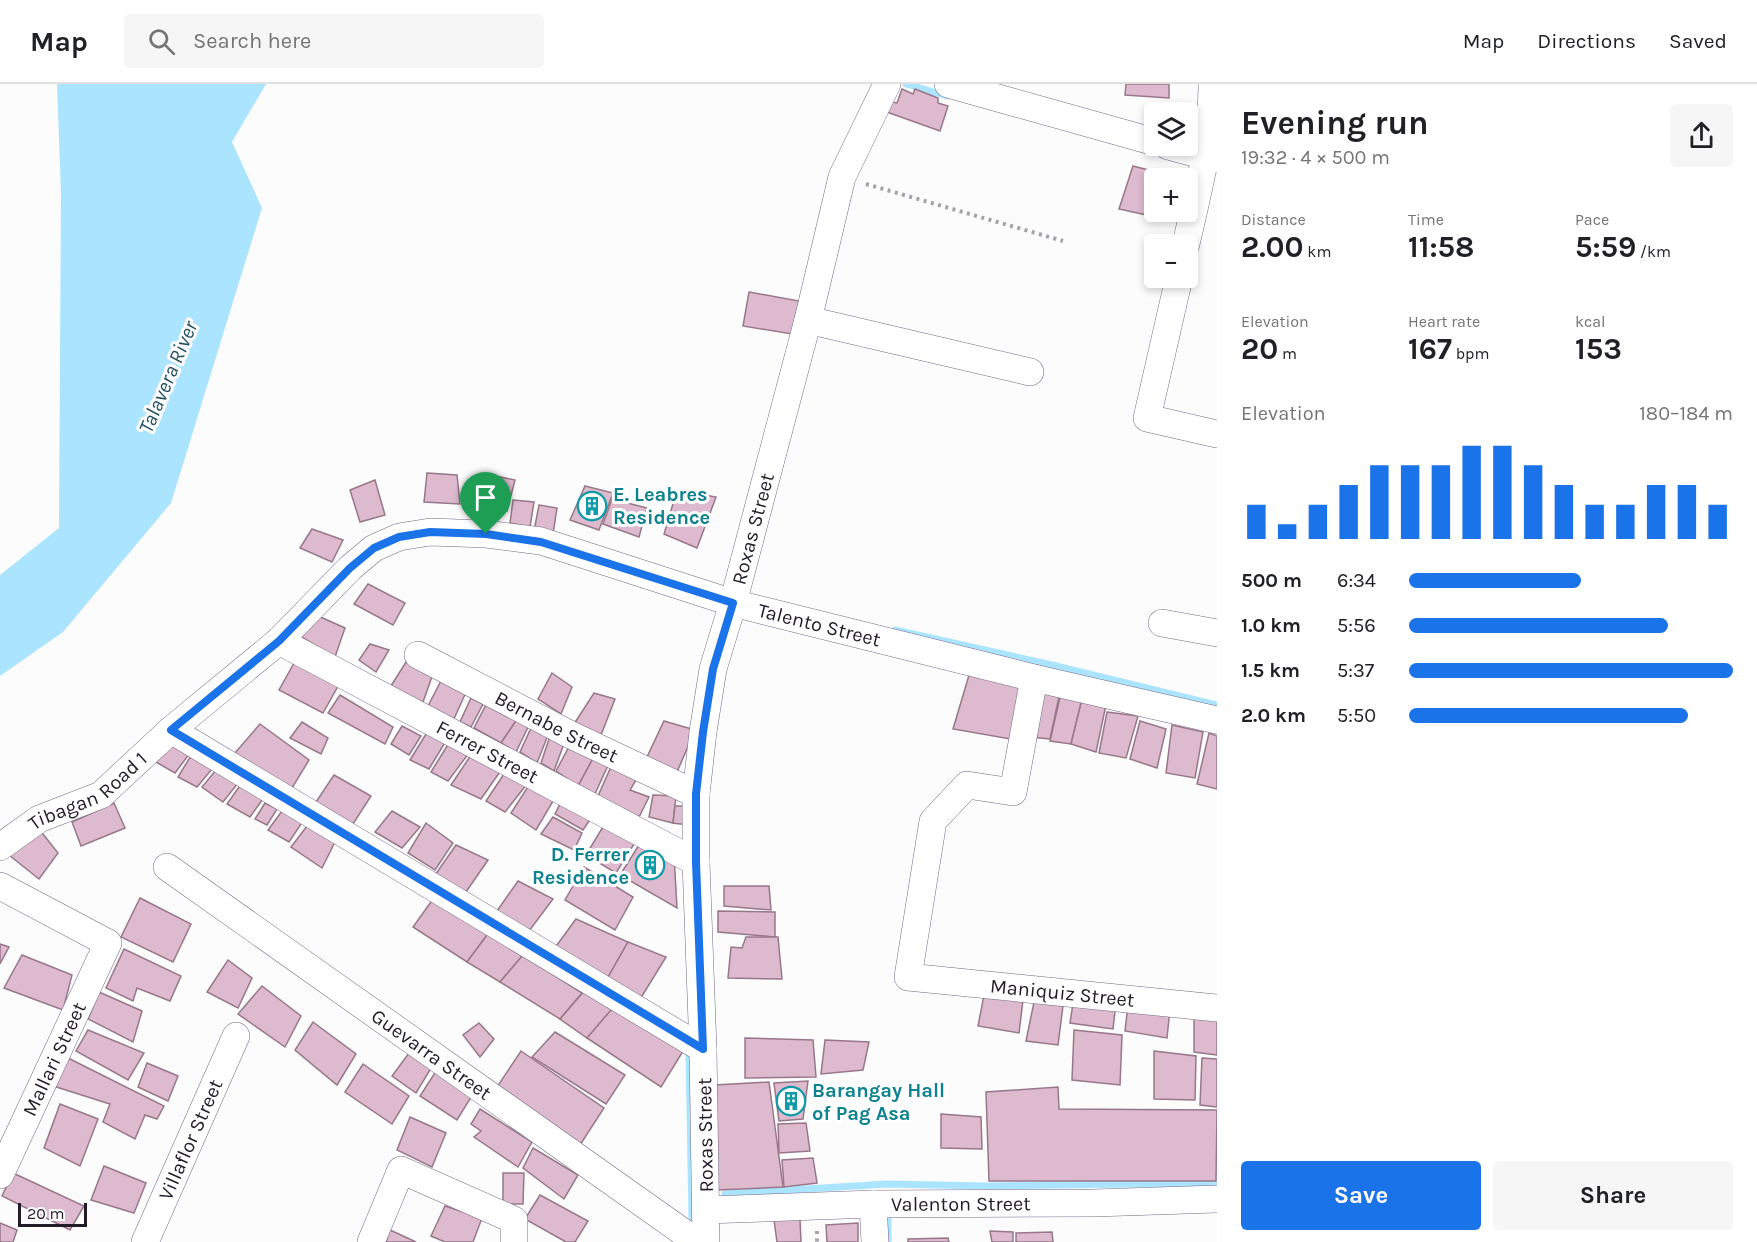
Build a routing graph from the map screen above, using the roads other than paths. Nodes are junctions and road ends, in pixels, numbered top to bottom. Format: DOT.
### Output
graph roads {
  1 [pos="887,84"];
  2 [pos="948,84"];
  3 [pos="1212,84"];
  4 [pos="1144,139"];
  5 [pos="1212,157"];
  6 [pos="1189,234"];
  7 [pos="1177,288"];
  8 [pos="808,320"];
  9 [pos="1030,372"];
  10 [pos="1217,434"];
  11 [pos="733,603"];
  12 [pos="1162,623"];
  13 [pos="1217,633"];
  14 [pos="279,641"];
  15 [pos="418,655"];
  16 [pos="1034,678"];
  17 [pos="1217,720"];
  18 [pos="171,730"];
  19 [pos="696,794"];
  20 [pos="0,847"];
  21 [pos="696,862"];
  22 [pos="167,867"];
  23 [pos="0,886"];
  24 [pos="1217,1008"];
  25 [pos="236,1036"];
  26 [pos="703,1049"];
  27 [pos="0,1175"];
  28 [pos="1217,1199"];
  29 [pos="873,1204"];
  30 [pos="706,1210"];
  31 [pos="145,1242"];
  32 [pos="371,1242"];
  33 [pos="514,1242"];
  34 [pos="697,1242"];
  35 [pos="706,1242"];
  36 [pos="875,1242"];
  1 -- 8 [label="street, Roxas Street"];
  2 -- 4 [label="street"];
  3 -- 5 [label="street"];
  5 -- 6 [label="street"];
  7 -- 10 [label="street"];
  8 -- 9 [label="street"];
  8 -- 11 [label="street, Roxas Street"];
  11 -- 14 [label="street, Talento Street"];
  11 -- 16 [label="street, Talento Street"];
  11 -- 19 [label="street, Roxas Street"];
  12 -- 13 [label="street"];
  14 -- 18 [label="street, Talento Street"];
  14 -- 21 [label="street, Ferrer Street"];
  15 -- 19 [label="street, Bernabe Street"];
  16 -- 17 [label="street, Talento Street"];
  16 -- 24 [label="street, Maniquiz Street"];
  18 -- 20 [label="street, Tibagan Road 1"];
  18 -- 26 [label="street"];
  19 -- 21 [label="street, Roxas Street"];
  21 -- 26 [label="street, Roxas Street"];
  22 -- 34 [label="street, Guevarra Street"];
  23 -- 27 [label="street, Mallari Street"];
  25 -- 31 [label="street, Villaflor Street"];
  26 -- 30 [label="street, Roxas Street"];
  28 -- 29 [label="street, Valenton Street"];
  29 -- 30 [label="street, Valenton Street"];
  29 -- 36 [label="street"];
  30 -- 35 [label="street, Roxas Street"];
  32 -- 33 [label="street"];
}
